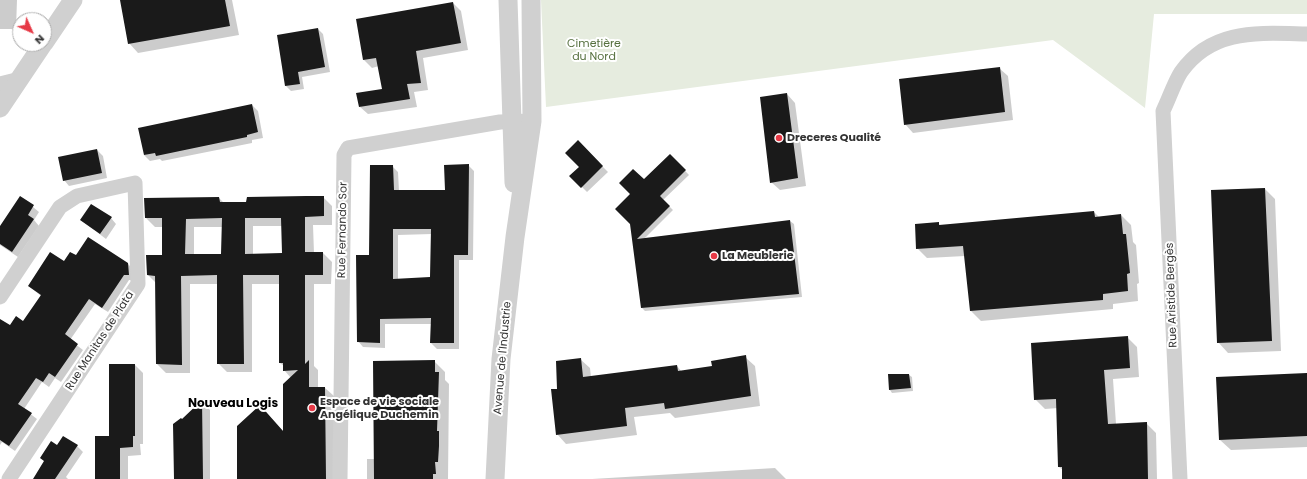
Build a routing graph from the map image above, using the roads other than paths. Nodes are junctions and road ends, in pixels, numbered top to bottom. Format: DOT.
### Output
graph roads {
  1 [pos="73,0"];
  2 [pos="508,0"];
  3 [pos="531,0"];
  4 [pos="52,31"];
  5 [pos="1307,34"];
  6 [pos="38,52"];
  7 [pos="20,79"];
  8 [pos="0,84"];
  9 [pos="0,108"];
  10 [pos="532,121"];
  11 [pos="513,122"];
  12 [pos="515,237"];
  13 [pos="0,297"];
  14 [pos="9,479"];
  15 [pos="340,479"];
  16 [pos="495,479"];
  17 [pos="1180,479"];
  1 -- 4 [label="street"];
  2 -- 11 [label="street, Avenue de l'Industrie"];
  3 -- 10 [label="street, Avenue de l'Industrie"];
  5 -- 17 [label="street, Rue Aristide Bergès"];
  6 -- 7 [label="street"];
  7 -- 8 [label="street"];
  7 -- 9 [label="street"];
  10 -- 11 [label="street"];
  10 -- 12 [label="street, Avenue de l'Industrie"];
  11 -- 12 [label="street, Avenue de l'Industrie"];
  11 -- 15 [label="street, Rue Fernando Sor"];
  12 -- 16 [label="street, Avenue de l'Industrie"];
  13 -- 14 [label="street, Rue Manitas de Plata"];
}
